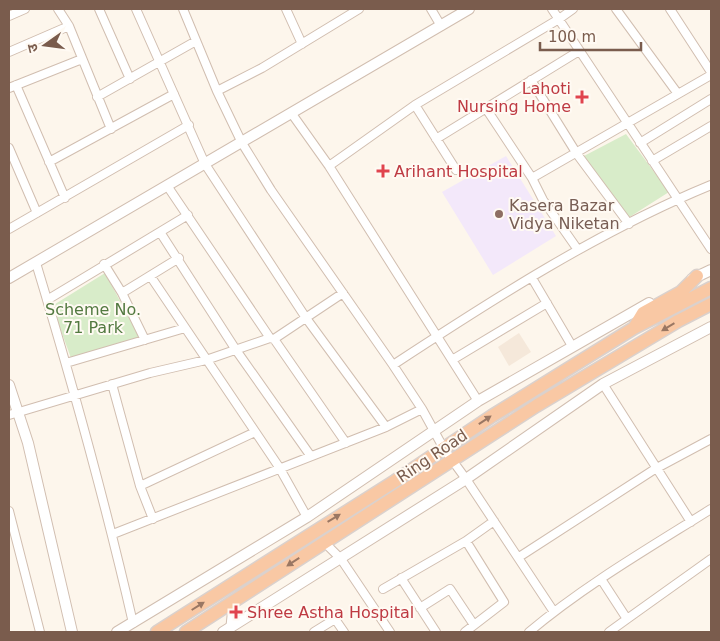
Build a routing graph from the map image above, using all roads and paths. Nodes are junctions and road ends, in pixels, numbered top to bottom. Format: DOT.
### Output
graph roads {
  1 [pos="22,9"];
  2 [pos="58,9"];
  3 [pos="99,9"];
  4 [pos="136,9"];
  5 [pos="183,9"];
  6 [pos="286,9"];
  7 [pos="359,9"];
  8 [pos="431,9"];
  9 [pos="469,9"];
  10 [pos="552,9"];
  11 [pos="572,9"];
  12 [pos="616,9"];
  13 [pos="670,9"];
  14 [pos="9,16"];
  15 [pos="559,19"];
  16 [pos="69,26"];
  17 [pos="441,26"];
  18 [pos="196,40"];
  19 [pos="302,44"];
  20 [pos="579,51"];
  21 [pos="9,52"];
  22 [pos="82,59"];
  23 [pos="161,61"];
  24 [pos="711,73"];
  25 [pos="130,79"];
  26 [pos="531,80"];
  27 [pos="13,87"];
  28 [pos="217,91"];
  29 [pos="174,94"];
  30 [pos="678,94"];
  31 [pos="97,97"];
  32 [pos="711,99"];
  33 [pos="415,105"];
  34 [pos="487,110"];
  35 [pos="292,114"];
  36 [pos="189,125"];
  37 [pos="627,125"];
  38 [pos="711,126"];
  39 [pos="112,129"];
  40 [pos="436,139"];
  41 [pos="242,143"];
  42 [pos="640,143"];
  43 [pos="9,148"];
  44 [pos="577,154"];
  45 [pos="652,161"];
  46 [pos="49,162"];
  47 [pos="205,164"];
  48 [pos="329,166"];
  49 [pos="456,170"];
  50 [pos="532,178"];
  51 [pos="711,184"];
  52 [pos="168,187"];
  53 [pos="65,198"];
  54 [pos="678,198"];
  55 [pos="37,213"];
  56 [pos="188,215"];
  57 [pos="629,224"];
  58 [pos="9,229"];
  59 [pos="160,232"];
  60 [pos="711,249"];
  61 [pos="578,250"];
  62 [pos="179,258"];
  63 [pos="36,263"];
  64 [pos="104,264"];
  65 [pos="711,270"];
  66 [pos="697,276"];
  67 [pos="151,277"];
  68 [pos="9,278"];
  69 [pos="532,278"];
  70 [pos="711,288"];
  71 [pos="122,293"];
  72 [pos="343,294"];
  73 [pos="47,300"];
  74 [pos="547,303"];
  75 [pos="711,304"];
  76 [pos="306,318"];
  77 [pos="185,328"];
  78 [pos="634,328"];
  79 [pos="711,328"];
  80 [pos="437,336"];
  81 [pos="272,339"];
  82 [pos="145,340"];
  83 [pos="572,346"];
  84 [pos="236,350"];
  85 [pos="206,360"];
  86 [pos="452,360"];
  87 [pos="66,363"];
  88 [pos="393,365"];
  89 [pos="112,384"];
  90 [pos="603,384"];
  91 [pos="9,385"];
  92 [pos="75,395"];
  93 [pos="478,401"];
  94 [pos="422,409"];
  95 [pos="13,414"];
  96 [pos="386,427"];
  97 [pos="255,432"];
  98 [pos="434,432"];
  99 [pos="711,438"];
  100 [pos="346,443"];
  101 [pos="444,449"];
  102 [pos="310,455"];
  103 [pos="452,461"];
  104 [pos="279,467"];
  105 [pos="655,469"];
  106 [pos="466,479"];
  107 [pos="140,486"];
  108 [pos="711,509"];
  109 [pos="9,511"];
  110 [pos="307,517"];
  111 [pos="153,519"];
  112 [pos="494,521"];
  113 [pos="691,522"];
  114 [pos="113,534"];
  115 [pos="466,541"];
  116 [pos="324,542"];
  117 [pos="519,557"];
  118 [pos="341,559"];
  119 [pos="711,559"];
  120 [pos="401,578"];
  121 [pos="601,579"];
  122 [pos="383,589"];
  123 [pos="233,602"];
  124 [pos="420,608"];
  125 [pos="554,612"];
  126 [pos="627,619"];
  127 [pos="133,623"];
  128 [pos="474,625"];
  129 [pos="227,631"];
  130 [pos="40,632"];
  131 [pos="72,632"];
  132 [pos="117,632"];
  133 [pos="157,632"];
  134 [pos="186,632"];
  135 [pos="314,632"];
  136 [pos="344,632"];
  137 [pos="390,632"];
  138 [pos="436,632"];
  139 [pos="465,632"];
  140 [pos="529,632"];
  141 [pos="609,632"];
  1 -- 14 [label="street"];
  2 -- 16 [label="street"];
  3 -- 25 [label="street"];
  4 -- 23 [label="street"];
  5 -- 18 [label="street"];
  6 -- 19 [label="street"];
  7 -- 19 [label="street"];
  8 -- 17 [label="street"];
  9 -- 17 [label="street"];
  10 -- 15 [label="street"];
  11 -- 15 [label="street"];
  12 -- 30 [label="street"];
  13 -- 24 [label="street"];
  15 -- 20 [label="street"];
  15 -- 33 [label="street"];
  16 -- 21 [label="street"];
  16 -- 22 [label="street"];
  17 -- 35 [label="street"];
  18 -- 23 [label="street"];
  18 -- 28 [label="street"];
  19 -- 28 [label="street"];
  20 -- 26 [label="street"];
  20 -- 37 [label="street"];
  22 -- 27 [label="street"];
  22 -- 31 [label="street"];
  23 -- 25 [label="street"];
  23 -- 29 [label="street"];
  24 -- 30 [label="street"];
  25 -- 31 [label="street"];
  26 -- 34 [label="street"];
  26 -- 44 [label="street"];
  27 -- 46 [label="street"];
  28 -- 41 [label="street"];
  29 -- 36 [label="street"];
  29 -- 39 [label="street"];
  30 -- 37 [label="street"];
  31 -- 39 [label="street"];
  32 -- 42 [label="street"];
  33 -- 40 [label="street"];
  33 -- 48 [label="street"];
  34 -- 40 [label="street"];
  34 -- 50 [label="street"];
  35 -- 41 [label="street"];
  35 -- 48 [label="street"];
  36 -- 47 [label="street"];
  36 -- 53 [label="street"];
  37 -- 42 [label="street"];
  37 -- 44 [label="street"];
  38 -- 45 [label="street"];
  39 -- 46 [label="street"];
  40 -- 49 [label="street"];
  41 -- 47 [label="street"];
  41 -- 72 [label="street"];
  42 -- 45 [label="street"];
  43 -- 55 [label="street"];
  44 -- 50 [label="street"];
  44 -- 57 [label="street"];
  45 -- 54 [label="street"];
  46 -- 53 [label="street"];
  47 -- 52 [label="street"];
  47 -- 76 [label="street"];
  48 -- 80 [label="street"];
  50 -- 61 [label="street"];
  51 -- 54 [label="street"];
  52 -- 56 [label="street"];
  52 -- 63 [label="street"];
  53 -- 55 [label="street"];
  54 -- 57 [label="street"];
  54 -- 60 [label="street"];
  55 -- 58 [label="street"];
  56 -- 59 [label="street"];
  56 -- 81 [label="street"];
  57 -- 61 [label="street"];
  59 -- 62 [label="street"];
  59 -- 64 [label="street"];
  61 -- 69 [label="street"];
  62 -- 67 [label="street"];
  62 -- 84 [label="street"];
  63 -- 68 [label="street"];
  63 -- 73 [label="street"];
  64 -- 71 [label="street"];
  64 -- 73 [label="street"];
  65 -- 66 [label="street"];
  66 -- 78 [label="highway"];
  66 -- 83 [label="street"];
  67 -- 71 [label="street"];
  67 -- 77 [label="street"];
  69 -- 74 [label="street"];
  69 -- 80 [label="street"];
  70 -- 78 [label="highway, Ring Road"];
  71 -- 82 [label="street"];
  72 -- 76 [label="street"];
  72 -- 88 [label="street"];
  73 -- 87 [label="street"];
  74 -- 83 [label="street"];
  74 -- 86 [label="street"];
  75 -- 103 [label="highway, Ring Road, one-way"];
  76 -- 81 [label="street"];
  76 -- 96 [label="street"];
  77 -- 82 [label="street"];
  77 -- 85 [label="street"];
  101 -- 78 [label="highway, Ring Road, one-way"];
  79 -- 90 [label="street"];
  80 -- 86 [label="street"];
  80 -- 88 [label="street"];
  81 -- 84 [label="street"];
  81 -- 100 [label="street"];
  82 -- 87 [label="street"];
  83 -- 93 [label="street"];
  84 -- 85 [label="street"];
  84 -- 102 [label="street"];
  85 -- 89 [label="street"];
  85 -- 97 [label="street"];
  86 -- 93 [label="street"];
  87 -- 92 [label="street"];
  88 -- 94 [label="street"];
  89 -- 92 [label="street"];
  89 -- 107 [label="street"];
  90 -- 105 [label="street"];
  90 -- 106 [label="street"];
  91 -- 95 [label="street"];
  92 -- 95 [label="street"];
  92 -- 114 [label="street"];
  93 -- 98 [label="street"];
  94 -- 96 [label="street"];
  94 -- 98 [label="street"];
  95 -- 131 [label="street"];
  96 -- 100 [label="street"];
  97 -- 104 [label="street"];
  97 -- 107 [label="street"];
  98 -- 101 [label="street"];
  98 -- 110 [label="street"];
  99 -- 105 [label="street"];
  100 -- 102 [label="street"];
  101 -- 103 [label="street"];
  133 -- 101 [label="highway, Ring Road, one-way"];
  102 -- 104 [label="street"];
  103 -- 106 [label="street"];
  103 -- 116 [label="highway, Ring Road"];
  104 -- 110 [label="street"];
  104 -- 111 [label="street"];
  105 -- 113 [label="street"];
  105 -- 117 [label="street"];
  106 -- 112 [label="street"];
  106 -- 118 [label="street"];
  107 -- 111 [label="street"];
  108 -- 113 [label="street"];
  109 -- 130 [label="street"];
  110 -- 127 [label="street"];
  111 -- 114 [label="street"];
  112 -- 115 [label="street"];
  112 -- 117 [label="street"];
  113 -- 121 [label="street"];
  114 -- 127 [label="street"];
  115 -- 120 [label="street"];
  115 -- 128 [label="street"];
  116 -- 118 [label="street"];
  116 -- 123 [label="highway, Ring Road, one-way"];
  117 -- 125 [label="street"];
  118 -- 129 [label="street"];
  118 -- 137 [label="street"];
  119 -- 126 [label="street"];
  120 -- 122 [label="street"];
  120 -- 124 [label="street"];
  121 -- 125 [label="street"];
  121 -- 126 [label="street"];
  123 -- 129 [label="street"];
  123 -- 134 [label="highway, Ring Road"];
  124 -- 128 [label="street"];
  124 -- 138 [label="street"];
  125 -- 140 [label="street"];
  126 -- 141 [label="street"];
  127 -- 132 [label="street"];
  128 -- 139 [label="street"];
  135 -- 136 [label="street"];
}
